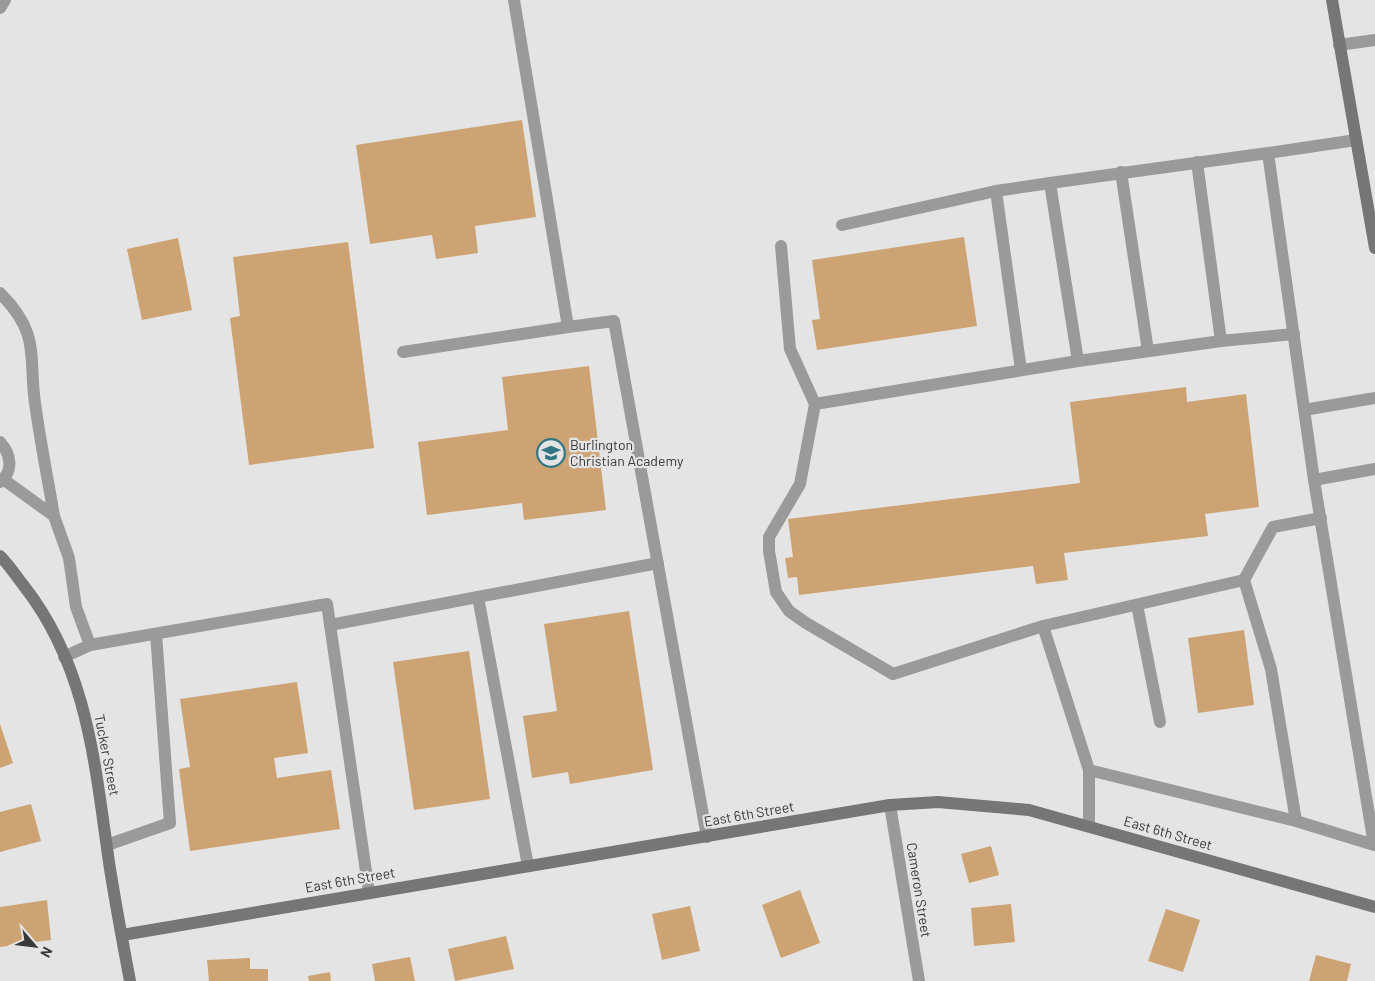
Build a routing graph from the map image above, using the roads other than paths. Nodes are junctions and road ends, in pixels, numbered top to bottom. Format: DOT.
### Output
graph roads {
  1 [pos="5,0"];
  2 [pos="514,0"];
  3 [pos="1332,0"];
  4 [pos="0,8"];
  5 [pos="1375,40"];
  6 [pos="1339,44"];
  7 [pos="1356,140"];
  8 [pos="1268,153"];
  9 [pos="1197,162"];
  10 [pos="1120,172"];
  11 [pos="1050,183"];
  12 [pos="996,191"];
  13 [pos="842,225"];
  14 [pos="780,246"];
  15 [pos="1375,248"];
  16 [pos="0,294"];
  17 [pos="568,327"];
  18 [pos="1294,334"];
  19 [pos="1221,341"];
  20 [pos="1148,351"];
  21 [pos="404,352"];
  22 [pos="1078,360"];
  23 [pos="1021,370"];
  24 [pos="1375,398"];
  25 [pos="815,404"];
  26 [pos="1304,410"];
  27 [pos="0,442"];
  28 [pos="1375,469"];
  29 [pos="1314,480"];
  30 [pos="2,481"];
  31 [pos="54,516"];
  32 [pos="1321,518"];
  33 [pos="0,556"];
  34 [pos="658,563"];
  35 [pos="1244,580"];
  36 [pos="478,598"];
  37 [pos="1137,605"];
  38 [pos="330,626"];
  39 [pos="1044,626"];
  40 [pos="156,634"];
  41 [pos="90,645"];
  42 [pos="64,656"];
  43 [pos="1160,722"];
  44 [pos="1089,770"];
  45 [pos="890,805"];
  46 [pos="1296,821"];
  47 [pos="1089,826"];
  48 [pos="707,837"];
  49 [pos="107,845"];
  50 [pos="528,866"];
  51 [pos="369,892"];
  52 [pos="1375,907"];
  53 [pos="122,935"];
  54 [pos="130,981"];
  55 [pos="919,981"];
  1 -- 4 [label="street"];
  2 -- 17 [label="street"];
  3 -- 6 [label="street"];
  5 -- 6 [label="street"];
  6 -- 7 [label="street"];
  7 -- 8 [label="street"];
  7 -- 15 [label="street"];
  8 -- 9 [label="street"];
  8 -- 18 [label="street"];
  9 -- 10 [label="street"];
  9 -- 19 [label="street"];
  10 -- 11 [label="street"];
  10 -- 20 [label="street"];
  11 -- 12 [label="street"];
  11 -- 22 [label="street"];
  12 -- 13 [label="street"];
  12 -- 23 [label="street"];
  14 -- 25 [label="street"];
  16 -- 31 [label="street"];
  17 -- 21 [label="street"];
  17 -- 34 [label="street"];
  18 -- 19 [label="street"];
  18 -- 26 [label="street"];
  19 -- 20 [label="street"];
  20 -- 22 [label="street"];
  22 -- 23 [label="street"];
  23 -- 25 [label="street"];
  24 -- 26 [label="street"];
  25 -- 39 [label="street"];
  26 -- 29 [label="street"];
  27 -- 30 [label="street"];
  28 -- 29 [label="street"];
  29 -- 32 [label="street"];
  30 -- 31 [label="street"];
  31 -- 41 [label="street"];
  32 -- 35 [label="street"];
  32 -- 46 [label="street"];
  33 -- 42 [label="street, Tucker Street"];
  34 -- 36 [label="street"];
  34 -- 48 [label="street"];
  35 -- 37 [label="street"];
  35 -- 46 [label="street"];
  36 -- 38 [label="street"];
  36 -- 50 [label="street"];
  37 -- 39 [label="street"];
  37 -- 43 [label="street"];
  38 -- 40 [label="street"];
  38 -- 51 [label="street"];
  39 -- 44 [label="street"];
  40 -- 41 [label="street"];
  40 -- 49 [label="street"];
  41 -- 42 [label="street"];
  42 -- 49 [label="street, Tucker Street"];
  44 -- 46 [label="street"];
  44 -- 47 [label="street"];
  45 -- 47 [label="street, East 6th Street"];
  45 -- 48 [label="street, East 6th Street"];
  45 -- 55 [label="street, Cameron Street"];
  47 -- 52 [label="street, East 6th Street"];
  48 -- 50 [label="street, East 6th Street"];
  49 -- 53 [label="street, Tucker Street"];
  50 -- 51 [label="street, East 6th Street"];
  51 -- 53 [label="street, East 6th Street"];
  53 -- 54 [label="street, Tucker Street"];
}
